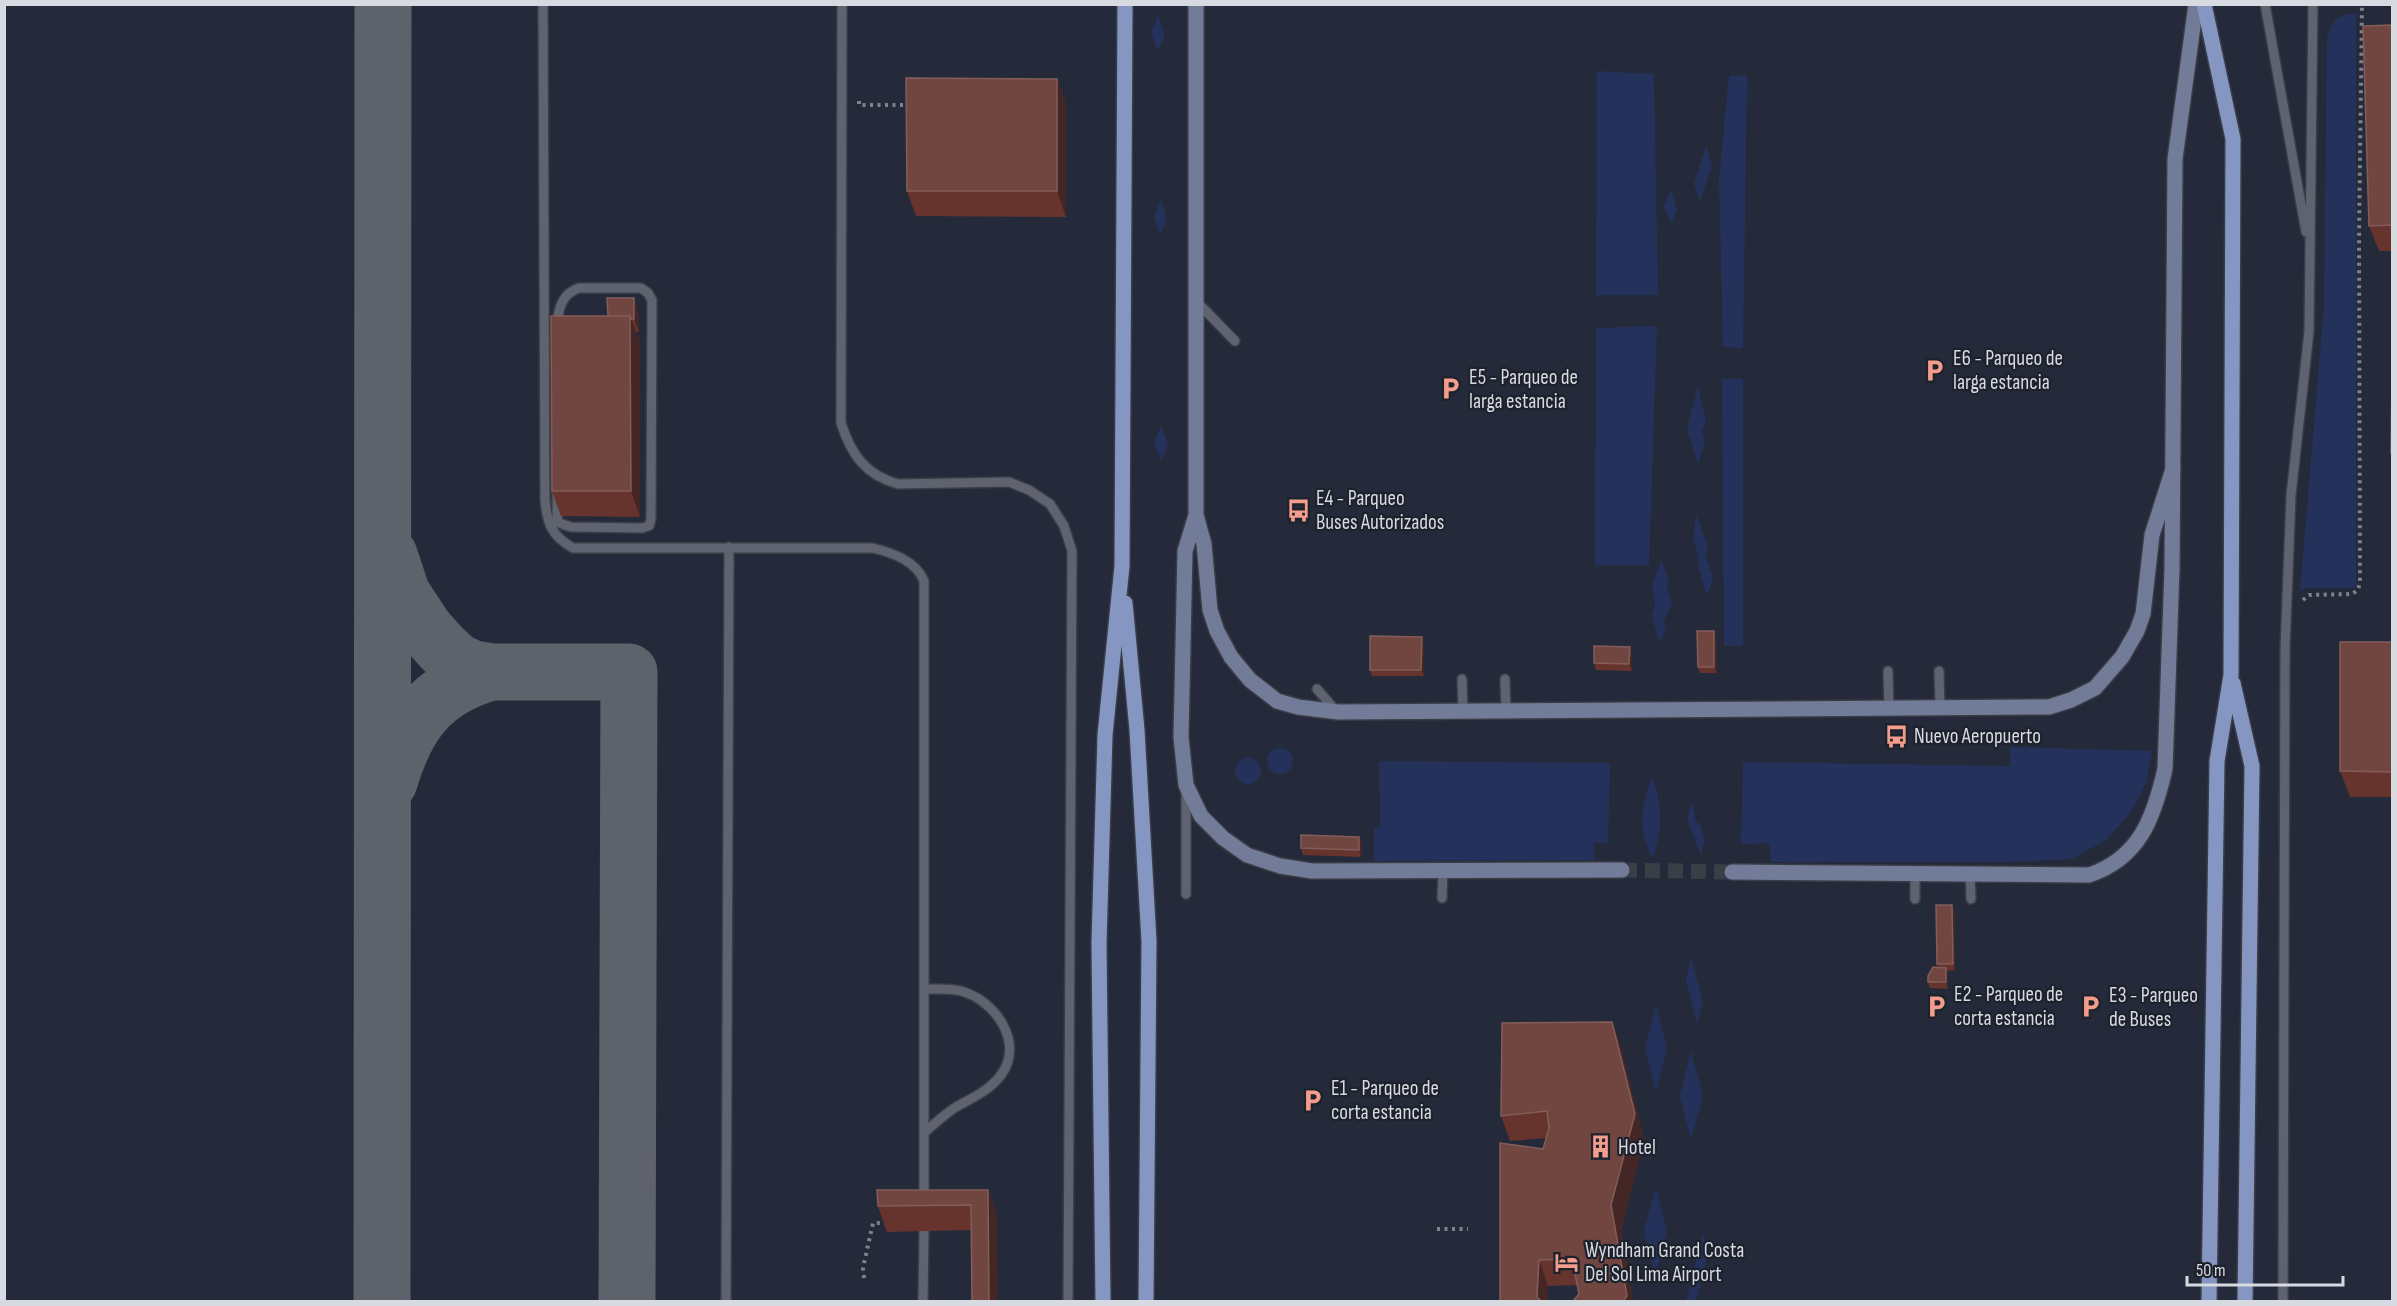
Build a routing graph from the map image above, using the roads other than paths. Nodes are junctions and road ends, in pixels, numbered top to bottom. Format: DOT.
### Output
graph roads {
  1 [pos="543,4"];
  2 [pos="842,4"];
  3 [pos="1125,4"];
  4 [pos="1196,4"];
  5 [pos="2196,4"];
  6 [pos="2204,4"];
  7 [pos="2265,4"];
  8 [pos="2313,4"];
  9 [pos="2310,255"];
  10 [pos="1198,303"];
  11 [pos="1235,341"];
  12 [pos="544,402"];
  13 [pos="557,402"];
  14 [pos="2173,469"];
  15 [pos="1196,515"];
  16 [pos="729,547"];
  17 [pos="1122,566"];
  18 [pos="1888,671"];
  19 [pos="1939,671"];
  20 [pos="2231,675"];
  21 [pos="1462,679"];
  22 [pos="1505,679"];
  23 [pos="1317,689"];
  24 [pos="1940,708"];
  25 [pos="1889,709"];
  26 [pos="1463,711"];
  27 [pos="1506,711"];
  28 [pos="1338,712"];
  29 [pos="1186,785"];
  30 [pos="1622,870"];
  31 [pos="1443,871"];
  32 [pos="1732,872"];
  33 [pos="1915,874"];
  34 [pos="1970,875"];
  35 [pos="1186,894"];
  36 [pos="1442,898"];
  37 [pos="1916,899"];
  38 [pos="1971,899"];
  39 [pos="924,989"];
  40 [pos="924,1132"];
  41 [pos="924,1216"];
  42 [pos="924,1231"];
  43 [pos="726,1302"];
  44 [pos="924,1302"];
  45 [pos="1068,1302"];
  46 [pos="1102,1302"];
  47 [pos="1146,1302"];
  48 [pos="2209,1302"];
  49 [pos="2245,1302"];
  50 [pos="2283,1302"];
  1 -- 12 [label="lane"];
  2 -- 45 [label="lane"];
  3 -- 17 [label="main road"];
  4 -- 10 [label="main road"];
  5 -- 14 [label="main road"];
  6 -- 20 [label="main road"];
  7 -- 9 [label="lane"];
  8 -- 9 [label="lane"];
  9 -- 50 [label="lane"];
  10 -- 11 [label="lane"];
  10 -- 15 [label="main road"];
  12 -- 13 [label="lane"];
  12 -- 16 [label="lane"];
  13 -- 13 [label="lane"];
  14 -- 24 [label="main road"];
  14 -- 34 [label="main road"];
  15 -- 28 [label="main road"];
  15 -- 29 [label="main road"];
  16 -- 39 [label="lane"];
  16 -- 43 [label="lane"];
  17 -- 46 [label="main road"];
  17 -- 47 [label="main road"];
  18 -- 25 [label="lane"];
  19 -- 24 [label="lane"];
  20 -- 48 [label="main road"];
  20 -- 49 [label="main road"];
  21 -- 26 [label="lane"];
  22 -- 27 [label="lane"];
  23 -- 28 [label="lane"];
  24 -- 25 [label="main road"];
  25 -- 27 [label="main road"];
  26 -- 27 [label="main road"];
  26 -- 28 [label="main road"];
  29 -- 31 [label="main road"];
  29 -- 35 [label="lane"];
  30 -- 31 [label="main road"];
  31 -- 36 [label="lane"];
  32 -- 33 [label="main road"];
  33 -- 34 [label="main road"];
  33 -- 37 [label="lane"];
  34 -- 38 [label="lane"];
  39 -- 40 [label="lane"];
  39 -- 40 [label="lane"];
  40 -- 41 [label="lane"];
  42 -- 44 [label="lane"];
}
